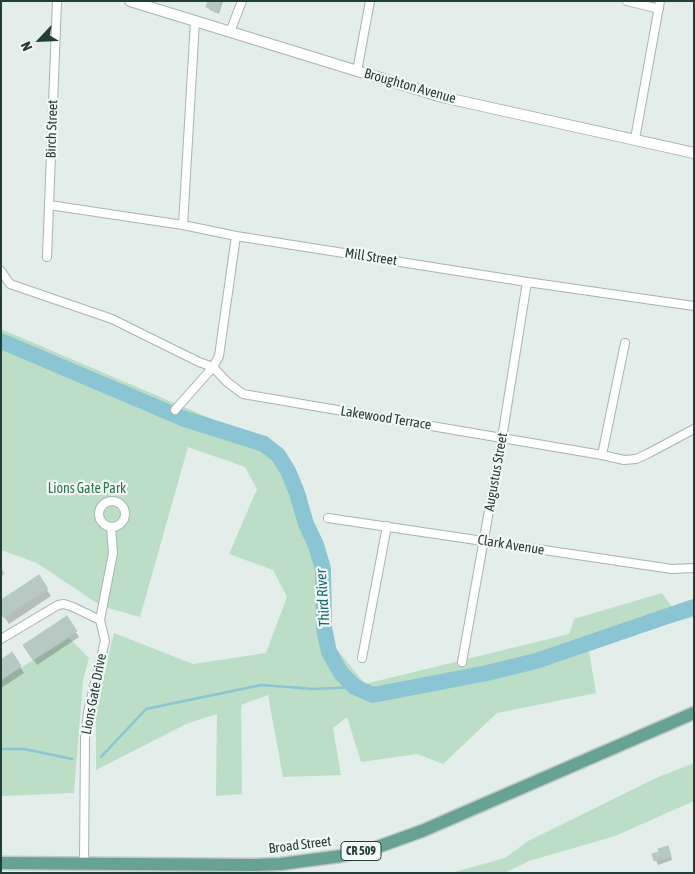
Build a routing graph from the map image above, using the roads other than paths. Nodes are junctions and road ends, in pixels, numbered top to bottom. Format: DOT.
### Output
graph roads {
  1 [pos="57,1"];
  2 [pos="242,1"];
  3 [pos="370,1"];
  4 [pos="628,1"];
  5 [pos="135,2"];
  6 [pos="659,5"];
  7 [pos="195,21"];
  8 [pos="230,32"];
  9 [pos="357,71"];
  10 [pos="635,139"];
  11 [pos="694,152"];
  12 [pos="48,205"];
  13 [pos="183,225"];
  14 [pos="236,236"];
  15 [pos="48,257"];
  16 [pos="1,271"];
  17 [pos="526,282"];
  18 [pos="694,306"];
  19 [pos="625,343"];
  20 [pos="213,367"];
  21 [pos="175,410"];
  22 [pos="694,429"];
  23 [pos="502,438"];
  24 [pos="602,454"];
  25 [pos="328,518"];
  26 [pos="387,526"];
  27 [pos="111,527"];
  28 [pos="483,541"];
  29 [pos="694,568"];
  30 [pos="100,620"];
  31 [pos="1,638"];
  32 [pos="362,658"];
  33 [pos="462,662"];
  34 [pos="694,713"];
  35 [pos="84,863"];
  36 [pos="8,866"];
  1 -- 12 [label="street, Birch Street"];
  2 -- 8 [label="street"];
  3 -- 9 [label="street"];
  4 -- 6 [label="street"];
  5 -- 7 [label="street, Broughton Avenue"];
  6 -- 10 [label="street"];
  7 -- 8 [label="street, Broughton Avenue"];
  7 -- 13 [label="street"];
  8 -- 9 [label="street, Broughton Avenue"];
  9 -- 10 [label="street, Broughton Avenue"];
  10 -- 11 [label="street, Broughton Avenue"];
  12 -- 13 [label="street, Mill Street"];
  12 -- 15 [label="street, Birch Street"];
  13 -- 14 [label="street, Mill Street"];
  14 -- 17 [label="street, Mill Street"];
  14 -- 20 [label="street"];
  16 -- 20 [label="street"];
  17 -- 18 [label="street, Mill Street"];
  17 -- 23 [label="street, Augustus Street"];
  19 -- 24 [label="street"];
  20 -- 21 [label="street"];
  20 -- 23 [label="street, Lakewood Terrace"];
  22 -- 24 [label="street, Lakewood Terrace"];
  23 -- 24 [label="street, Lakewood Terrace"];
  23 -- 28 [label="street, Augustus Street"];
  25 -- 26 [label="street, Clark Avenue"];
  26 -- 28 [label="street, Clark Avenue"];
  26 -- 32 [label="street"];
  27 -- 30 [label="street, Lions Gate Drive"];
  28 -- 29 [label="street, Clark Avenue"];
  28 -- 33 [label="street, Augustus Street"];
  30 -- 31 [label="street"];
  30 -- 35 [label="street, Lions Gate Drive"];
  34 -- 35 [label="main road, Broad Street / CR 509"];
  35 -- 36 [label="main road, Broad Street / CR 509"];
}
